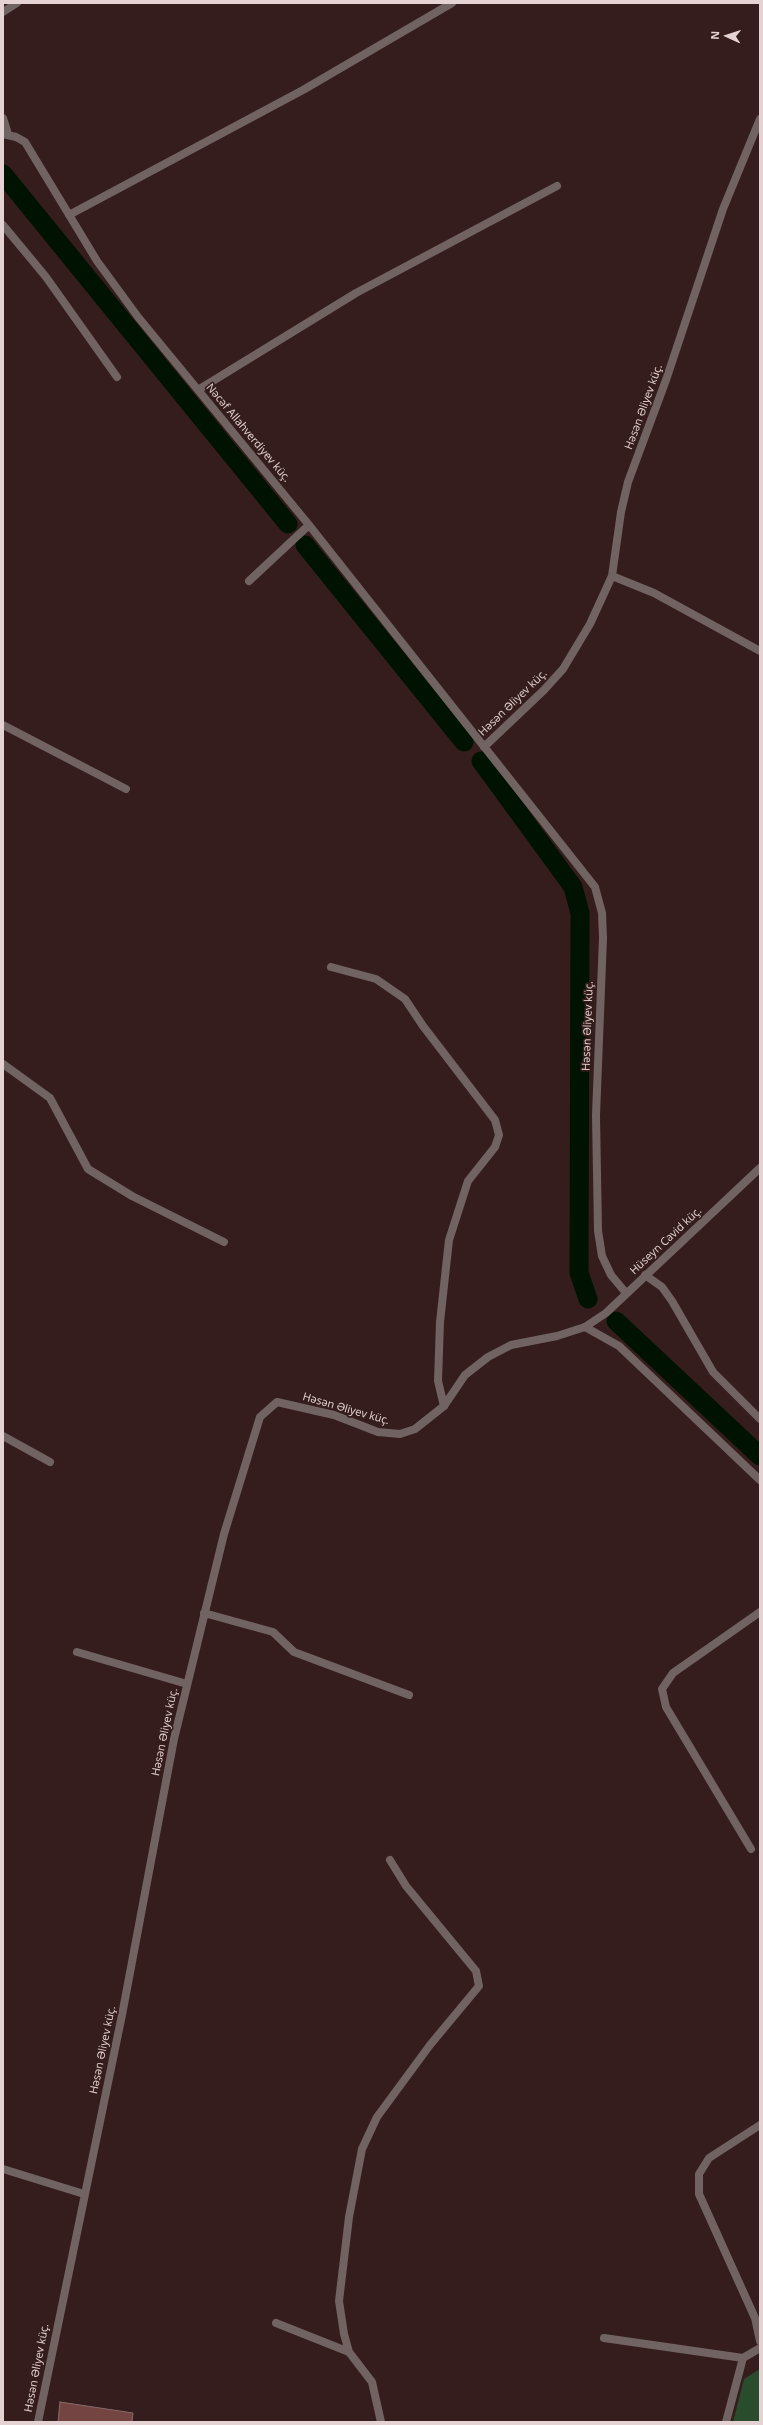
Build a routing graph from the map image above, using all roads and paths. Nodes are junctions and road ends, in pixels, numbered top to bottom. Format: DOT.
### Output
graph roads {
  1 [pos="17,3"];
  2 [pos="452,3"];
  3 [pos="3,12"];
  4 [pos="3,118"];
  5 [pos="760,120"];
  6 [pos="5,134"];
  7 [pos="557,186"];
  8 [pos="70,215"];
  9 [pos="3,225"];
  10 [pos="117,376"];
  11 [pos="198,390"];
  12 [pos="309,525"];
  13 [pos="612,576"];
  14 [pos="249,581"];
  15 [pos="760,651"];
  16 [pos="3,725"];
  17 [pos="484,747"];
  18 [pos="126,789"];
  19 [pos="331,967"];
  20 [pos="3,1064"];
  21 [pos="760,1168"];
  22 [pos="224,1242"];
  23 [pos="644,1275"];
  24 [pos="626,1293"];
  25 [pos="585,1328"];
  26 [pos="444,1406"];
  27 [pos="760,1419"];
  28 [pos="3,1436"];
  29 [pos="50,1462"];
  30 [pos="760,1480"];
  31 [pos="760,1612"];
  32 [pos="204,1613"];
  33 [pos="77,1652"];
  34 [pos="187,1684"];
  35 [pos="409,1695"];
  36 [pos="751,1849"];
  37 [pos="390,1860"];
  38 [pos="760,2125"];
  39 [pos="3,2169"];
  40 [pos="84,2194"];
  41 [pos="276,2323"];
  42 [pos="604,2338"];
  43 [pos="760,2341"];
  44 [pos="760,2348"];
  45 [pos="349,2352"];
  46 [pos="743,2358"];
  47 [pos="38,2422"];
  48 [pos="381,2422"];
  49 [pos="726,2422"];
  1 -- 3 [label="street"];
  2 -- 8 [label="street"];
  4 -- 6 [label="street"];
  5 -- 13 [label="street, Həsən Əliyev küç."];
  6 -- 8 [label="street, Nəcəf Allahverdiyev küç."];
  7 -- 11 [label="street"];
  8 -- 11 [label="street, Nəcəf Allahverdiyev küç."];
  9 -- 10 [label="street"];
  11 -- 12 [label="street, Nəcəf Allahverdiyev küç."];
  12 -- 14 [label="street"];
  12 -- 17 [label="street, Nəcəf Allahverdiyev küç."];
  13 -- 15 [label="street"];
  13 -- 17 [label="street, Həsən Əliyev küç."];
  16 -- 18 [label="street"];
  17 -- 24 [label="street, Həsən Əliyev küç."];
  19 -- 26 [label="street"];
  20 -- 22 [label="street"];
  21 -- 23 [label="street, Hüseyn Cavid küç."];
  23 -- 24 [label="street, Hüseyn Cavid küç."];
  23 -- 27 [label="street"];
  24 -- 25 [label="street, Hüseyn Cavid küç."];
  25 -- 26 [label="street, Həsən Əliyev küç."];
  25 -- 30 [label="street"];
  26 -- 32 [label="street, Həsən Əliyev küç."];
  28 -- 29 [label="street"];
  31 -- 36 [label="street"];
  32 -- 34 [label="street, Həsən Əliyev küç."];
  32 -- 35 [label="street"];
  33 -- 34 [label="street"];
  34 -- 40 [label="street, Həsən Əliyev küç."];
  37 -- 45 [label="street"];
  38 -- 43 [label="street"];
  39 -- 40 [label="street"];
  40 -- 47 [label="street, Həsən Əliyev küç."];
  41 -- 45 [label="street"];
  42 -- 46 [label="street"];
  44 -- 46 [label="street"];
  45 -- 48 [label="street"];
  46 -- 49 [label="street"];
}
